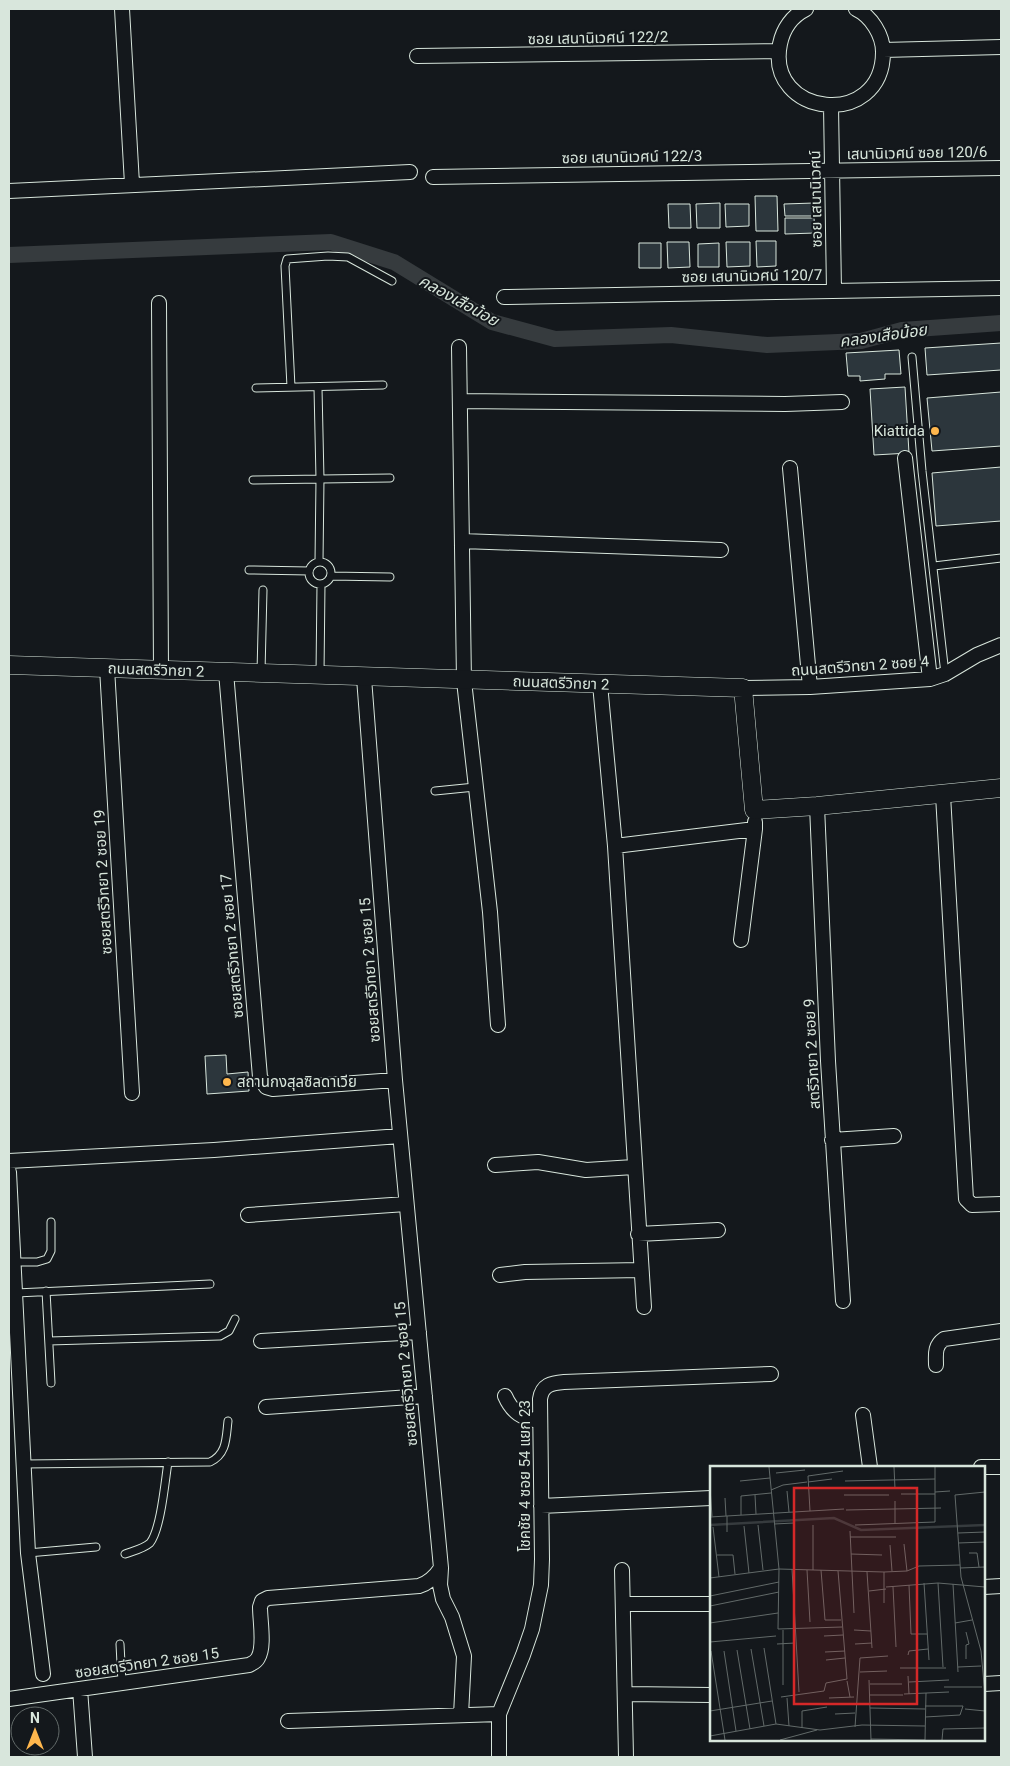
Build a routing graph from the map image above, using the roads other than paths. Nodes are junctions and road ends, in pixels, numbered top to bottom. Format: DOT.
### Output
graph roads {
  1 [pos="122,9"];
  2 [pos="806,9"];
  3 [pos="856,9"];
  4 [pos="1001,47"];
  5 [pos="883,50"];
  6 [pos="778,51"];
  7 [pos="417,56"];
  8 [pos="830,106"];
  9 [pos="1001,168"];
  10 [pos="832,170"];
  11 [pos="410,172"];
  12 [pos="432,177"];
  13 [pos="132,184"];
  14 [pos="9,191"];
  15 [pos="392,281"];
  16 [pos="1001,288"];
  17 [pos="834,291"];
  18 [pos="504,297"];
  19 [pos="159,303"];
  20 [pos="459,347"];
  21 [pos="912,357"];
  22 [pos="383,386"];
  23 [pos="256,388"];
  24 [pos="291,388"];
  25 [pos="318,388"];
  26 [pos="460,401"];
  27 [pos="842,402"];
  28 [pos="905,458"];
  29 [pos="790,468"];
  30 [pos="390,478"];
  31 [pos="320,479"];
  32 [pos="253,480"];
  33 [pos="462,541"];
  34 [pos="721,550"];
  35 [pos="1001,558"];
  36 [pos="319,562"];
  37 [pos="934,566"];
  38 [pos="249,570"];
  39 [pos="309,570"];
  40 [pos="331,576"];
  41 [pos="390,577"];
  42 [pos="321,584"];
  43 [pos="263,590"];
  44 [pos="1001,645"];
  45 [pos="9,665"];
  46 [pos="107,668"];
  47 [pos="161,670"];
  48 [pos="226,672"];
  49 [pos="261,674"];
  50 [pos="945,674"];
  51 [pos="320,675"];
  52 [pos="364,678"];
  53 [pos="930,679"];
  54 [pos="464,681"];
  55 [pos="600,684"];
  56 [pos="810,687"];
  57 [pos="743,688"];
  58 [pos="475,787"];
  59 [pos="1001,788"];
  60 [pos="435,791"];
  61 [pos="943,794"];
  62 [pos="817,806"];
  63 [pos="754,810"];
  64 [pos="755,829"];
  65 [pos="615,846"];
  66 [pos="741,940"];
  67 [pos="498,1024"];
  68 [pos="395,1080"];
  69 [pos="132,1093"];
  70 [pos="400,1136"];
  71 [pos="894,1136"];
  72 [pos="832,1140"];
  73 [pos="9,1161"];
  74 [pos="495,1165"];
  75 [pos="634,1167"];
  76 [pos="9,1172"];
  77 [pos="406,1204"];
  78 [pos="1001,1204"];
  79 [pos="248,1215"];
  80 [pos="51,1222"];
  81 [pos="718,1230"];
  82 [pos="638,1234"];
  83 [pos="12,1269"];
  84 [pos="641,1270"];
  85 [pos="500,1275"];
  86 [pos="210,1284"];
  87 [pos="46,1291"];
  88 [pos="16,1293"];
  89 [pos="843,1301"];
  90 [pos="644,1307"];
  91 [pos="235,1320"];
  92 [pos="1001,1331"];
  93 [pos="419,1332"];
  94 [pos="49,1341"];
  95 [pos="261,1341"];
  96 [pos="936,1365"];
  97 [pos="771,1374"];
  98 [pos="51,1383"];
  99 [pos="425,1396"];
  100 [pos="504,1396"];
  101 [pos="266,1407"];
  102 [pos="864,1415"];
  103 [pos="228,1421"];
  104 [pos="540,1421"];
  105 [pos="168,1462"];
  106 [pos="24,1464"];
  107 [pos="870,1466"];
  108 [pos="985,1467"];
  109 [pos="1001,1467"];
  110 [pos="710,1498"];
  111 [pos="541,1506"];
  112 [pos="96,1547"];
  113 [pos="28,1553"];
  114 [pos="125,1554"];
  115 [pos="441,1568"];
  116 [pos="622,1570"];
  117 [pos="1001,1586"];
  118 [pos="985,1587"];
  119 [pos="623,1604"];
  120 [pos="710,1604"];
  121 [pos="120,1644"];
  122 [pos="42,1674"];
  123 [pos="122,1683"];
  124 [pos="1001,1683"];
  125 [pos="985,1684"];
  126 [pos="80,1689"];
  127 [pos="626,1694"];
  128 [pos="710,1695"];
  129 [pos="9,1699"];
  130 [pos="499,1714"];
  131 [pos="461,1715"];
  132 [pos="288,1721"];
  133 [pos="85,1757"];
  134 [pos="499,1757"];
  135 [pos="626,1757"];
  1 -- 13 [label="street"];
  2 -- 6 [label="street"];
  3 -- 5 [label="street"];
  4 -- 5 [label="street"];
  5 -- 8 [label="street"];
  6 -- 7 [label="street, ซอย เสนานิเวศน์ 122/2"];
  6 -- 8 [label="street"];
  8 -- 10 [label="street, ซอย เสนานิเวศน์"];
  9 -- 10 [label="street, เสนานิเวศน์ ซอย 120/6"];
  10 -- 12 [label="street, ซอย เสนานิเวศน์ 122/3"];
  10 -- 17 [label="street, ซอย เสนานิเวศน์"];
  11 -- 13 [label="street"];
  13 -- 14 [label="street"];
  15 -- 24 [label="lane"];
  16 -- 17 [label="street, ซอย เสนานิเวศน์ 120/7"];
  17 -- 18 [label="street, ซอย เสนานิเวศน์ 120/7"];
  19 -- 47 [label="street"];
  20 -- 26 [label="street"];
  21 -- 37 [label="lane"];
  22 -- 25 [label="lane"];
  23 -- 24 [label="lane"];
  24 -- 25 [label="lane"];
  25 -- 31 [label="lane"];
  26 -- 27 [label="street"];
  26 -- 33 [label="street"];
  28 -- 53 [label="street"];
  29 -- 56 [label="street"];
  30 -- 31 [label="lane"];
  31 -- 32 [label="lane"];
  31 -- 36 [label="lane"];
  33 -- 34 [label="street"];
  33 -- 54 [label="street"];
  35 -- 37 [label="lane"];
  36 -- 39 [label="lane"];
  36 -- 40 [label="lane"];
  37 -- 50 [label="lane"];
  38 -- 39 [label="lane"];
  39 -- 42 [label="lane"];
  40 -- 41 [label="lane"];
  40 -- 42 [label="lane"];
  42 -- 51 [label="lane"];
  43 -- 49 [label="lane"];
  44 -- 50 [label="street, ถนนสตรีวิทยา 2 ซอย 4"];
  45 -- 46 [label="street, ถนนสตรีวิทยา 2"];
  46 -- 47 [label="street, ถนนสตรีวิทยา 2"];
  46 -- 69 [label="street, ซอยสตรีวิทยา 2 ซอย 19"];
  47 -- 48 [label="street, ถนนสตรีวิทยา 2"];
  48 -- 49 [label="street, ถนนสตรีวิทยา 2"];
  48 -- 68 [label="street, ซอยสตรีวิทยา 2 ซอย 17"];
  49 -- 51 [label="street, ถนนสตรีวิทยา 2"];
  50 -- 53 [label="street, ถนนสตรีวิทยา 2 ซอย 4"];
  51 -- 52 [label="street, ถนนสตรีวิทยา 2"];
  52 -- 54 [label="street, ถนนสตรีวิทยา 2"];
  52 -- 68 [label="street, ซอยสตรีวิทยา 2 ซอย 15"];
  53 -- 56 [label="street, ถนนสตรีวิทยา 2 ซอย 4"];
  54 -- 55 [label="street, ถนนสตรีวิทยา 2"];
  54 -- 58 [label="street"];
  55 -- 57 [label="street, ถนนสตรีวิทยา 2"];
  55 -- 65 [label="street"];
  56 -- 57 [label="street, ถนนสตรีวิทยา 2 ซอย 4"];
  57 -- 63 [label="street"];
  58 -- 60 [label="lane"];
  58 -- 67 [label="street"];
  59 -- 61 [label="street"];
  61 -- 62 [label="street"];
  61 -- 78 [label="street"];
  62 -- 63 [label="street"];
  62 -- 72 [label="street, สตรีวิทยา 2 ซอย 9"];
  63 -- 64 [label="street"];
  64 -- 65 [label="street"];
  64 -- 66 [label="street"];
  65 -- 75 [label="street"];
  68 -- 70 [label="street, ซอยสตรีวิทยา 2 ซอย 15"];
  70 -- 73 [label="street"];
  70 -- 77 [label="street, ซอยสตรีวิทยา 2 ซอย 15"];
  71 -- 72 [label="street"];
  72 -- 89 [label="street, สตรีวิทยา 2 ซอย 9"];
  74 -- 75 [label="street"];
  75 -- 82 [label="street"];
  76 -- 83 [label="street"];
  77 -- 79 [label="street"];
  77 -- 93 [label="street, ซอยสตรีวิทยา 2 ซอย 15"];
  80 -- 83 [label="lane"];
  81 -- 82 [label="street"];
  82 -- 84 [label="street"];
  83 -- 88 [label="street"];
  84 -- 85 [label="street"];
  84 -- 90 [label="street"];
  86 -- 87 [label="lane"];
  87 -- 88 [label="lane"];
  87 -- 94 [label="lane"];
  88 -- 106 [label="street"];
  91 -- 94 [label="lane"];
  92 -- 96 [label="street"];
  93 -- 95 [label="street"];
  93 -- 99 [label="street, ซอยสตรีวิทยา 2 ซอย 15"];
  94 -- 98 [label="lane"];
  97 -- 104 [label="street, โชคชัย 4 ซอย 54 แยก 23"];
  99 -- 101 [label="street"];
  99 -- 115 [label="street, ซอยสตรีวิทยา 2 ซอย 15"];
  100 -- 104 [label="street"];
  102 -- 107 [label="street"];
  103 -- 105 [label="lane"];
  104 -- 111 [label="street, โชคชัย 4 ซอย 54 แยก 23"];
  105 -- 106 [label="lane"];
  105 -- 114 [label="lane"];
  106 -- 113 [label="street"];
  108 -- 109 [label="street"];
  110 -- 111 [label="street"];
  111 -- 130 [label="street, โชคชัย 4 ซอย 54 แยก 23"];
  112 -- 113 [label="lane"];
  113 -- 122 [label="street"];
  115 -- 123 [label="street, ซอยสตรีวิทยา 2 ซอย 15"];
  115 -- 131 [label="street"];
  116 -- 119 [label="street"];
  117 -- 118 [label="street"];
  119 -- 120 [label="street"];
  119 -- 127 [label="street"];
  121 -- 123 [label="lane"];
  123 -- 126 [label="street, ซอยสตรีวิทยา 2 ซอย 15"];
  124 -- 125 [label="street"];
  126 -- 129 [label="street, ซอยสตรีวิทยา 2 ซอย 15"];
  126 -- 133 [label="street"];
  127 -- 128 [label="street"];
  127 -- 135 [label="street"];
  130 -- 131 [label="street"];
  130 -- 134 [label="street, โชคชัย 4 ซอย 54 แยก 23"];
  131 -- 132 [label="street"];
}
